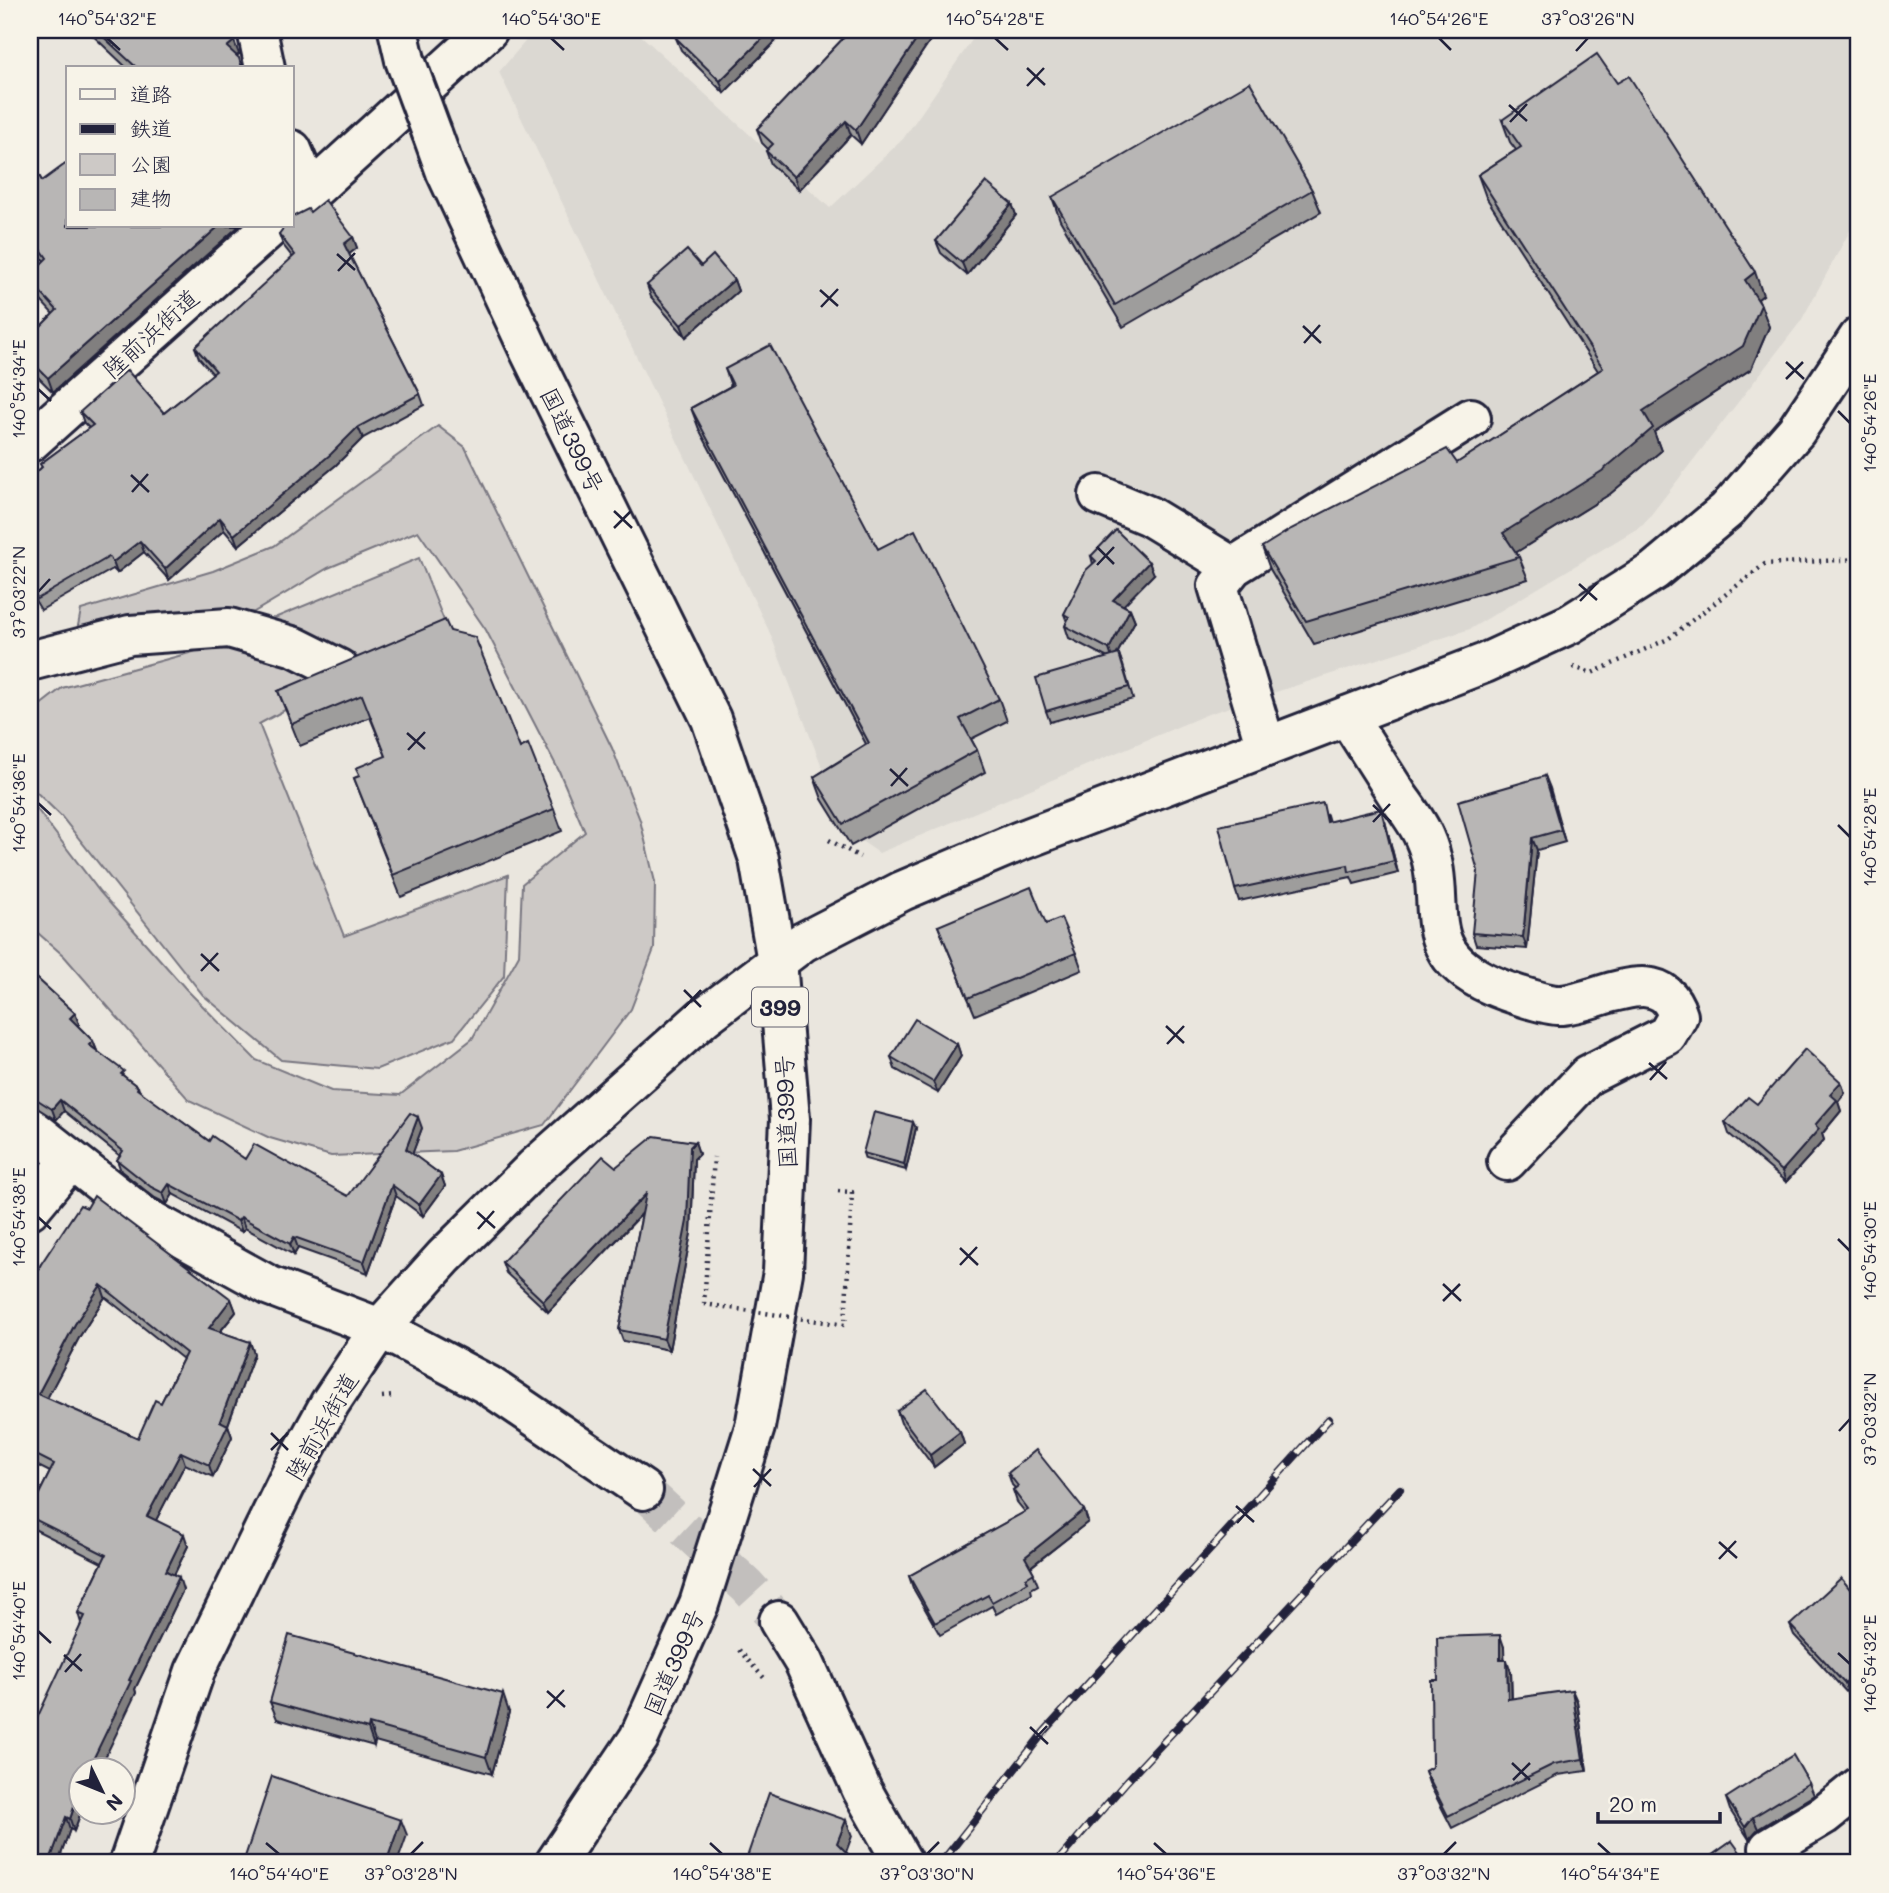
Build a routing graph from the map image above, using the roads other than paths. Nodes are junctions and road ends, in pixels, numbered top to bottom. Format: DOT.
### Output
graph roads {
  1 [pos="257,30"];
  2 [pos="488,30"];
  3 [pos="401,45"];
  4 [pos="265,66"];
  5 [pos="294,161"];
  6 [pos="301,201"];
  7 [pos="270,228"];
  8 [pos="1859,337"];
  9 [pos="1471,418"];
  10 [pos="30,442"];
  11 [pos="1099,495"];
  12 [pos="1233,567"];
  13 [pos="30,661"];
  14 [pos="340,669"];
  15 [pos="1347,716"];
  16 [pos="1266,747"];
  17 [pos="777,961"];
  18 [pos="30,1127"];
  19 [pos="70,1161"];
  20 [pos="1507,1161"];
  21 [pos="30,1209"];
  22 [pos="380,1328"];
  23 [pos="643,1490"];
  24 [pos="779,1621"];
  25 [pos="1859,1787"];
  26 [pos="1769,1848"];
  27 [pos="129,1863"];
  28 [pos="555,1863"];
  29 [pos="903,1863"];
  1 -- 4 [label="main road"];
  2 -- 6 [label="main road"];
  3 -- 17 [label="main road, 国道399号 / 399, bridge"];
  5 -- 6 [label="main road"];
  7 -- 10 [label="main road, 陸前浜街道"];
  8 -- 15 [label="main road, 陸前浜街道"];
  9 -- 12 [label="main road"];
  11 -- 12 [label="main road"];
  12 -- 16 [label="main road"];
  13 -- 14 [label="main road"];
  15 -- 16 [label="main road, 陸前浜街道"];
  15 -- 20 [label="main road"];
  16 -- 17 [label="main road, 陸前浜街道"];
  17 -- 22 [label="main road, 陸前浜街道"];
  17 -- 28 [label="main road, 国道399号 / 399"];
  18 -- 19 [label="main road"];
  19 -- 21 [label="main road"];
  19 -- 22 [label="main road"];
  22 -- 23 [label="main road"];
  22 -- 27 [label="main road, 陸前浜街道"];
  24 -- 29 [label="main road"];
  25 -- 26 [label="main road"];
}
